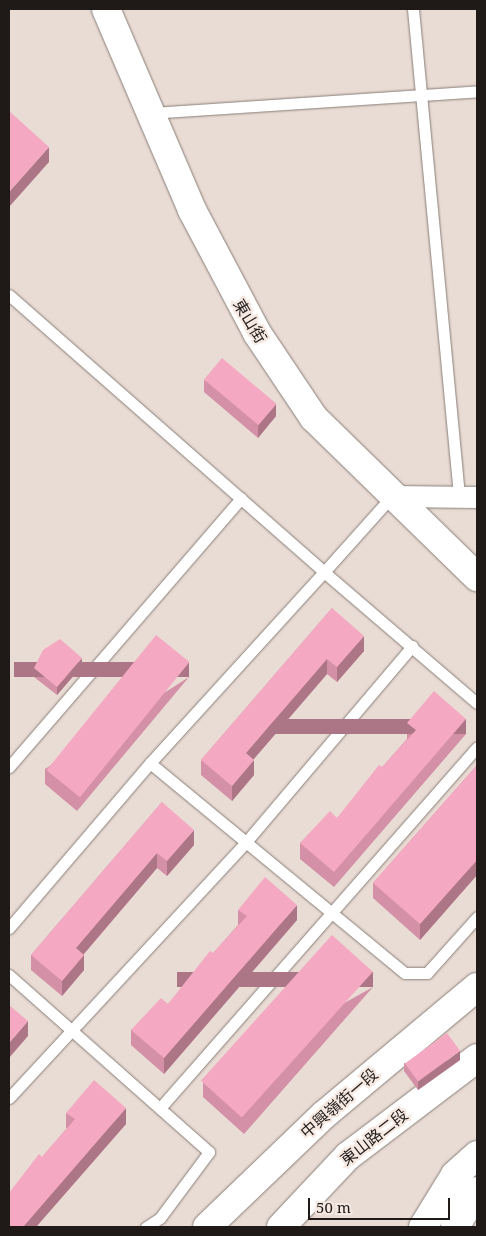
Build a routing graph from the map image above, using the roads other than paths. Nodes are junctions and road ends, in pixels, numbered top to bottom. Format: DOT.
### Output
graph roads {
  1 [pos="106,9"];
  2 [pos="413,9"];
  3 [pos="477,91"];
  4 [pos="421,97"];
  5 [pos="150,113"];
  6 [pos="9,295"];
  7 [pos="392,496"];
  8 [pos="241,498"];
  9 [pos="468,498"];
  10 [pos="324,572"];
  11 [pos="477,578"];
  12 [pos="412,646"];
  13 [pos="477,703"];
  14 [pos="477,748"];
  15 [pos="150,763"];
  16 [pos="9,766"];
  17 [pos="246,842"];
  18 [pos="332,913"];
  19 [pos="477,917"];
  20 [pos="9,928"];
  21 [pos="9,975"];
  22 [pos="477,987"];
  23 [pos="73,1031"];
  24 [pos="477,1058"];
  25 [pos="9,1098"];
  26 [pos="160,1108"];
  27 [pos="477,1155"];
  28 [pos="146,1227"];
  29 [pos="207,1227"];
  30 [pos="281,1227"];
  31 [pos="423,1227"];
  1 -- 5 [label="main road, 東山街"];
  2 -- 4 [label="lane"];
  3 -- 4 [label="lane"];
  4 -- 5 [label="lane"];
  4 -- 9 [label="lane"];
  5 -- 7 [label="main road, 東山街"];
  6 -- 8 [label="lane"];
  7 -- 9 [label="street"];
  7 -- 10 [label="lane"];
  7 -- 11 [label="main road, 東山街"];
  8 -- 10 [label="lane"];
  8 -- 16 [label="lane"];
  10 -- 12 [label="lane"];
  10 -- 15 [label="lane"];
  12 -- 13 [label="lane"];
  12 -- 17 [label="lane"];
  14 -- 18 [label="lane"];
  15 -- 17 [label="lane"];
  15 -- 20 [label="lane"];
  17 -- 18 [label="lane"];
  17 -- 23 [label="lane"];
  18 -- 19 [label="lane"];
  18 -- 26 [label="lane"];
  21 -- 23 [label="lane"];
  22 -- 29 [label="main road, 中興嶺街一段"];
  23 -- 25 [label="lane"];
  23 -- 26 [label="lane"];
  24 -- 30 [label="main road, 東山路二段"];
  26 -- 28 [label="lane"];
  27 -- 31 [label="main road"];
}
